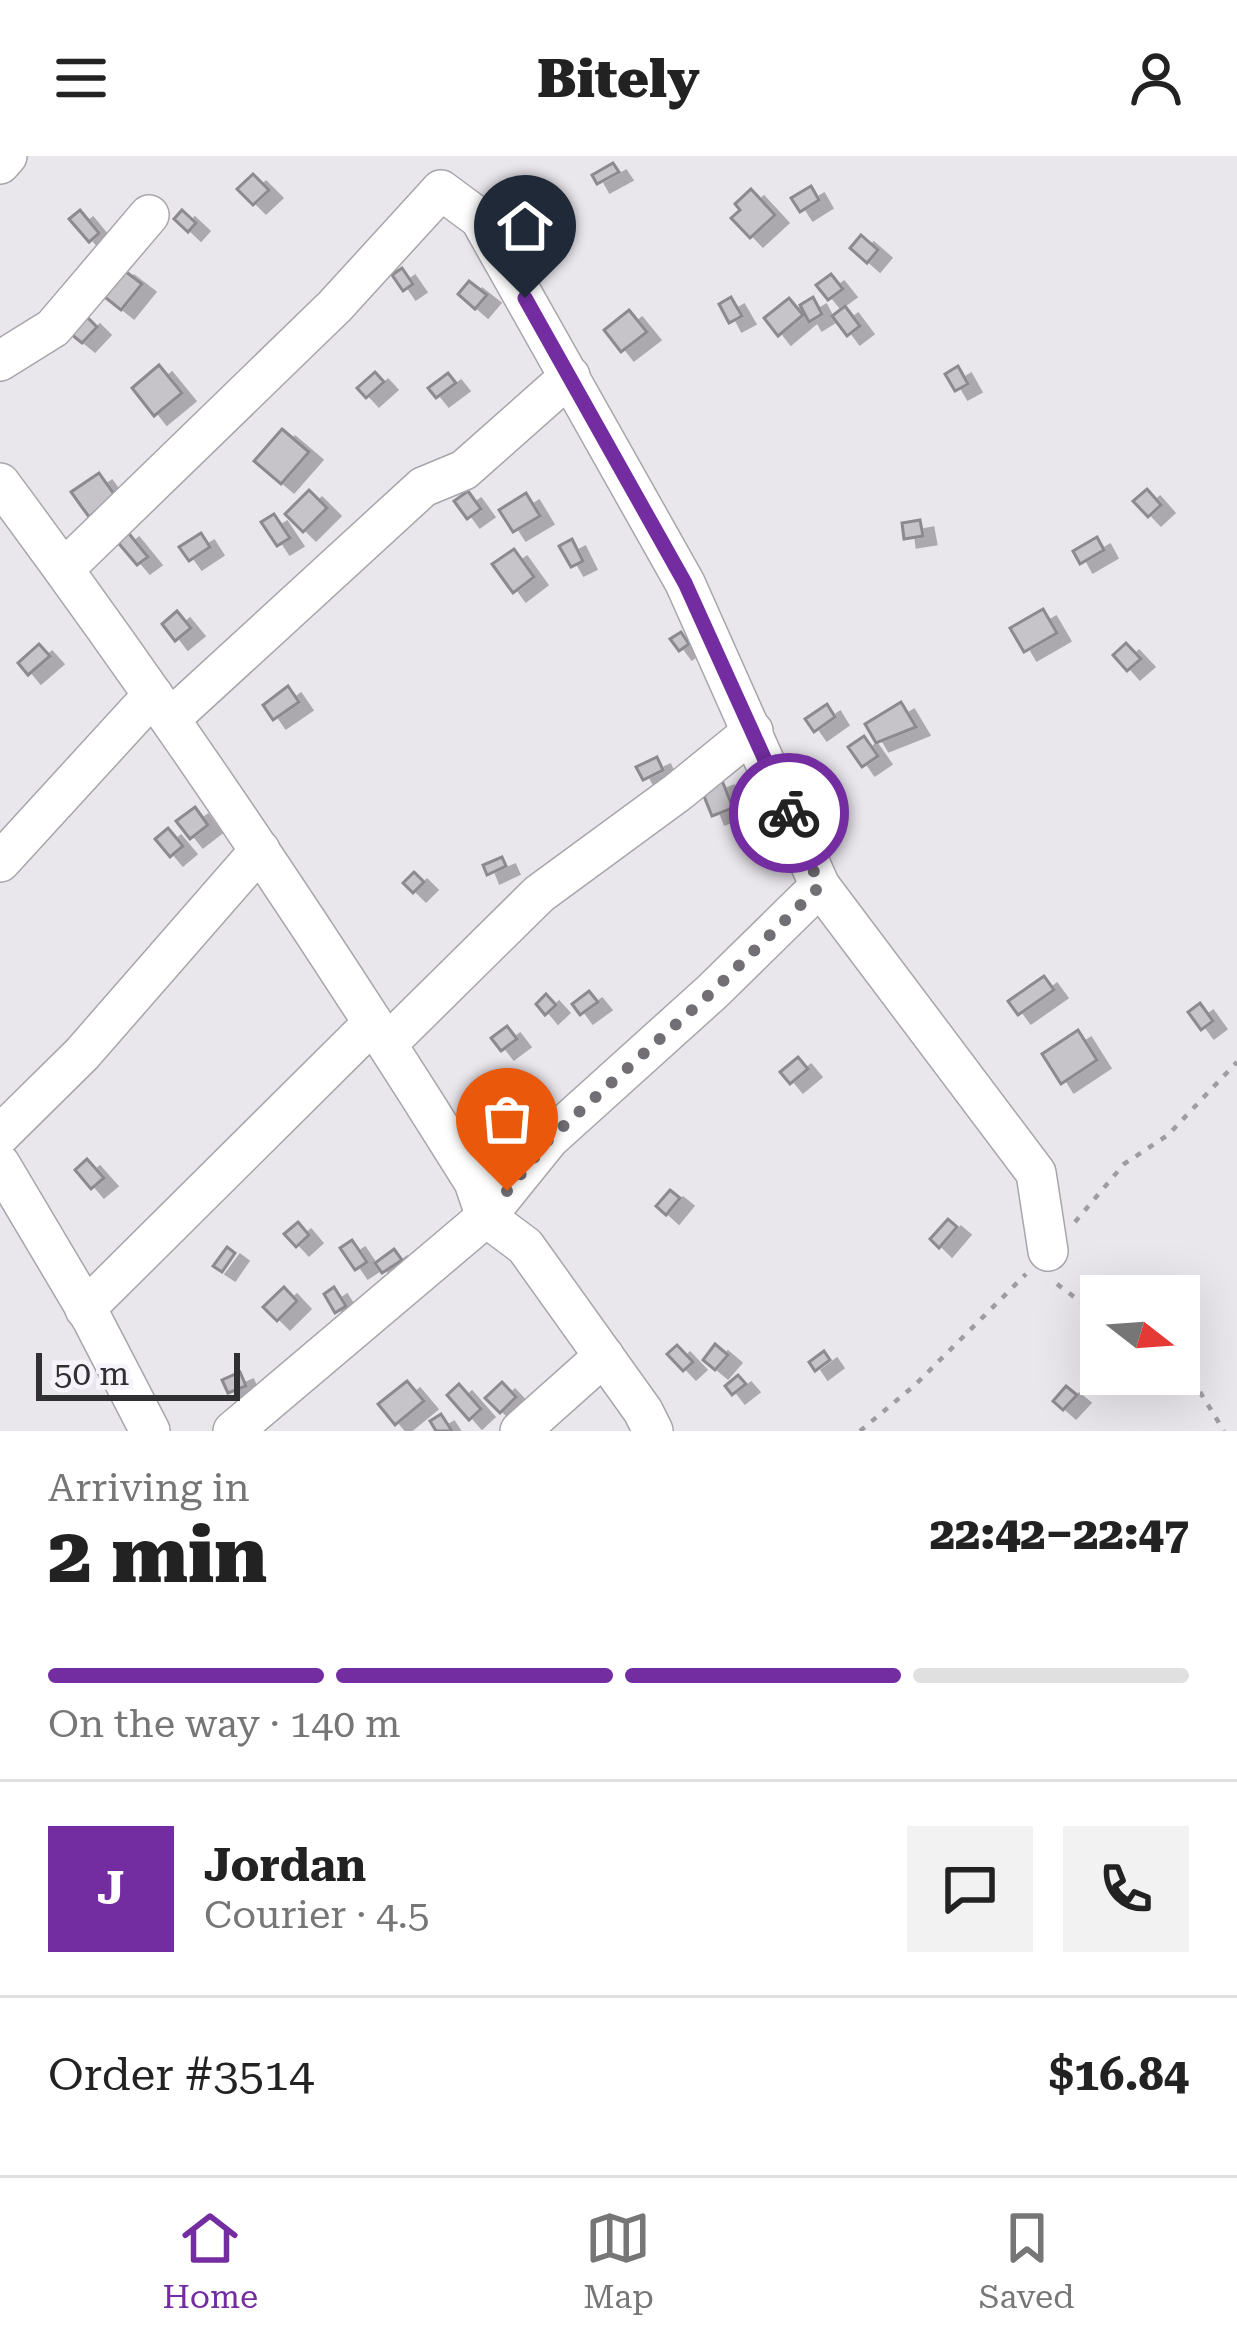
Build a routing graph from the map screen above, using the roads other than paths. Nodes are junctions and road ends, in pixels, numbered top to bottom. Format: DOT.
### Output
graph roads {
  1 [pos="7,156"];
  2 [pos="0,164"];
  3 [pos="148,215"];
  4 [pos="0,361"];
  5 [pos="570,376"];
  6 [pos="0,483"];
  7 [pos="64,569"];
  8 [pos="162,707"];
  9 [pos="753,731"];
  10 [pos="260,850"];
  11 [pos="0,862"];
  12 [pos="820,886"];
  13 [pos="380,1033"];
  14 [pos="0,1135"];
  15 [pos="0,1165"];
  16 [pos="486,1217"];
  17 [pos="1049,1265"];
  18 [pos="85,1309"];
  19 [pos="604,1356"];
  20 [pos="150,1431"];
  21 [pos="233,1431"];
  22 [pos="520,1431"];
  23 [pos="653,1431"];
  1 -- 2 [label="street"];
  3 -- 4 [label="street"];
  5 -- 7 [label="street"];
  5 -- 8 [label="street"];
  5 -- 9 [label="street"];
  6 -- 7 [label="street"];
  7 -- 8 [label="street"];
  8 -- 10 [label="street"];
  8 -- 11 [label="street"];
  9 -- 12 [label="street"];
  9 -- 13 [label="street"];
  10 -- 13 [label="street"];
  10 -- 14 [label="street"];
  12 -- 16 [label="street"];
  12 -- 17 [label="street"];
  13 -- 16 [label="street"];
  13 -- 18 [label="street"];
  15 -- 18 [label="street"];
  16 -- 19 [label="street"];
  16 -- 21 [label="street"];
  18 -- 20 [label="street"];
  19 -- 22 [label="street"];
  19 -- 23 [label="street"];
}
